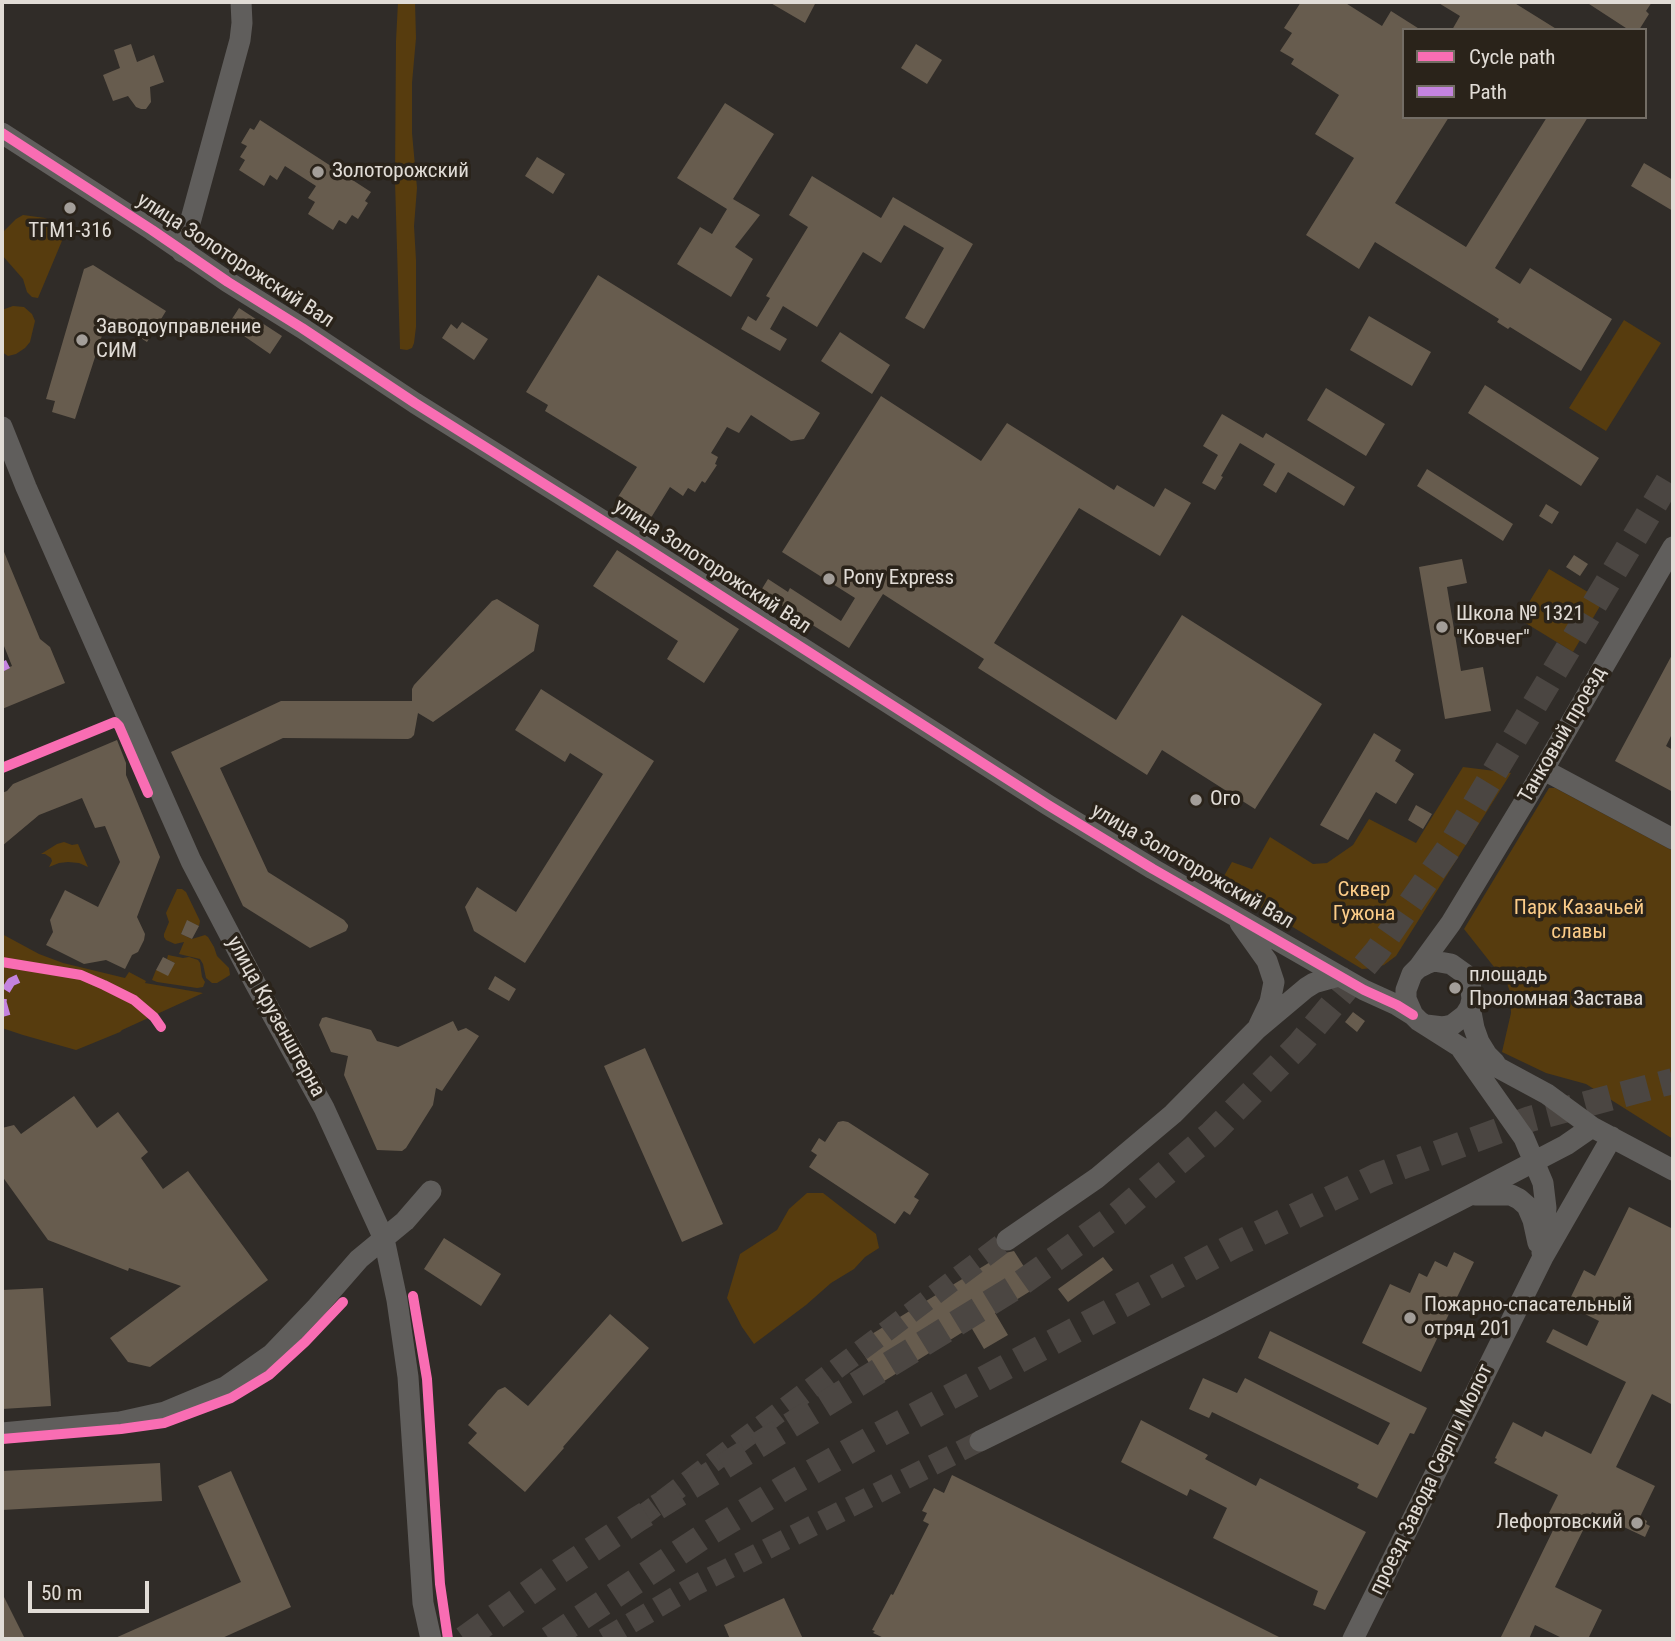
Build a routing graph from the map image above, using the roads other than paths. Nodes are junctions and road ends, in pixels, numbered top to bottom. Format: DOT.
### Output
graph roads {
  1 [pos="241,2"];
  2 [pos="2,133"];
  3 [pos="182,252"];
  4 [pos="2,427"];
  5 [pos="1673,547"];
  6 [pos="1544,770"];
  7 [pos="1673,839"];
  8 [pos="1235,915"];
  9 [pos="1451,923"];
  10 [pos="1459,968"];
  11 [pos="1415,971"];
  12 [pos="1339,976"];
  13 [pos="1364,990"];
  14 [pos="1470,1007"];
  15 [pos="1420,1020"];
  16 [pos="1256,1030"];
  17 [pos="1460,1047"];
  18 [pos="1501,1069"];
  19 [pos="1592,1127"];
  20 [pos="1612,1137"];
  21 [pos="1534,1162"];
  22 [pos="1673,1170"];
  23 [pos="431,1191"];
  24 [pos="1470,1195"];
  25 [pos="384,1239"];
  26 [pos="1007,1240"];
  27 [pos="1541,1262"];
  28 [pos="2,1433"];
  29 [pos="980,1441"];
  30 [pos="431,1639"];
  31 [pos="1353,1639"];
  1 -- 3 [label="street"];
  2 -- 3 [label="street, улица Золоторожский Вал"];
  3 -- 8 [label="street, улица Золоторожский Вал"];
  4 -- 25 [label="street, улица Крузенштерна"];
  5 -- 6 [label="street, Танковый проезд"];
  6 -- 7 [label="street"];
  6 -- 9 [label="street, Танковый проезд"];
  8 -- 12 [label="street, улица Золоторожский Вал"];
  8 -- 16 [label="street"];
  9 -- 10 [label="street"];
  9 -- 11 [label="street, Танковый проезд"];
  10 -- 11 [label="street"];
  10 -- 14 [label="street"];
  11 -- 13 [label="street"];
  11 -- 15 [label="street"];
  12 -- 13 [label="street, улица Золоторожский Вал"];
  12 -- 16 [label="street"];
  13 -- 15 [label="street, улица Золоторожский Вал"];
  14 -- 15 [label="street"];
  14 -- 18 [label="street"];
  15 -- 17 [label="street"];
  16 -- 26 [label="street"];
  17 -- 18 [label="street"];
  17 -- 21 [label="street"];
  18 -- 19 [label="street"];
  19 -- 20 [label="street"];
  19 -- 21 [label="street"];
  20 -- 22 [label="street"];
  20 -- 27 [label="street, проезд Завода Серп и Молот"];
  21 -- 24 [label="street"];
  21 -- 27 [label="street"];
  23 -- 25 [label="street"];
  24 -- 27 [label="street"];
  24 -- 29 [label="street"];
  25 -- 28 [label="street"];
  25 -- 30 [label="street, улица Крузенштерна"];
  27 -- 31 [label="street, проезд Завода Серп и Молот"];
}
